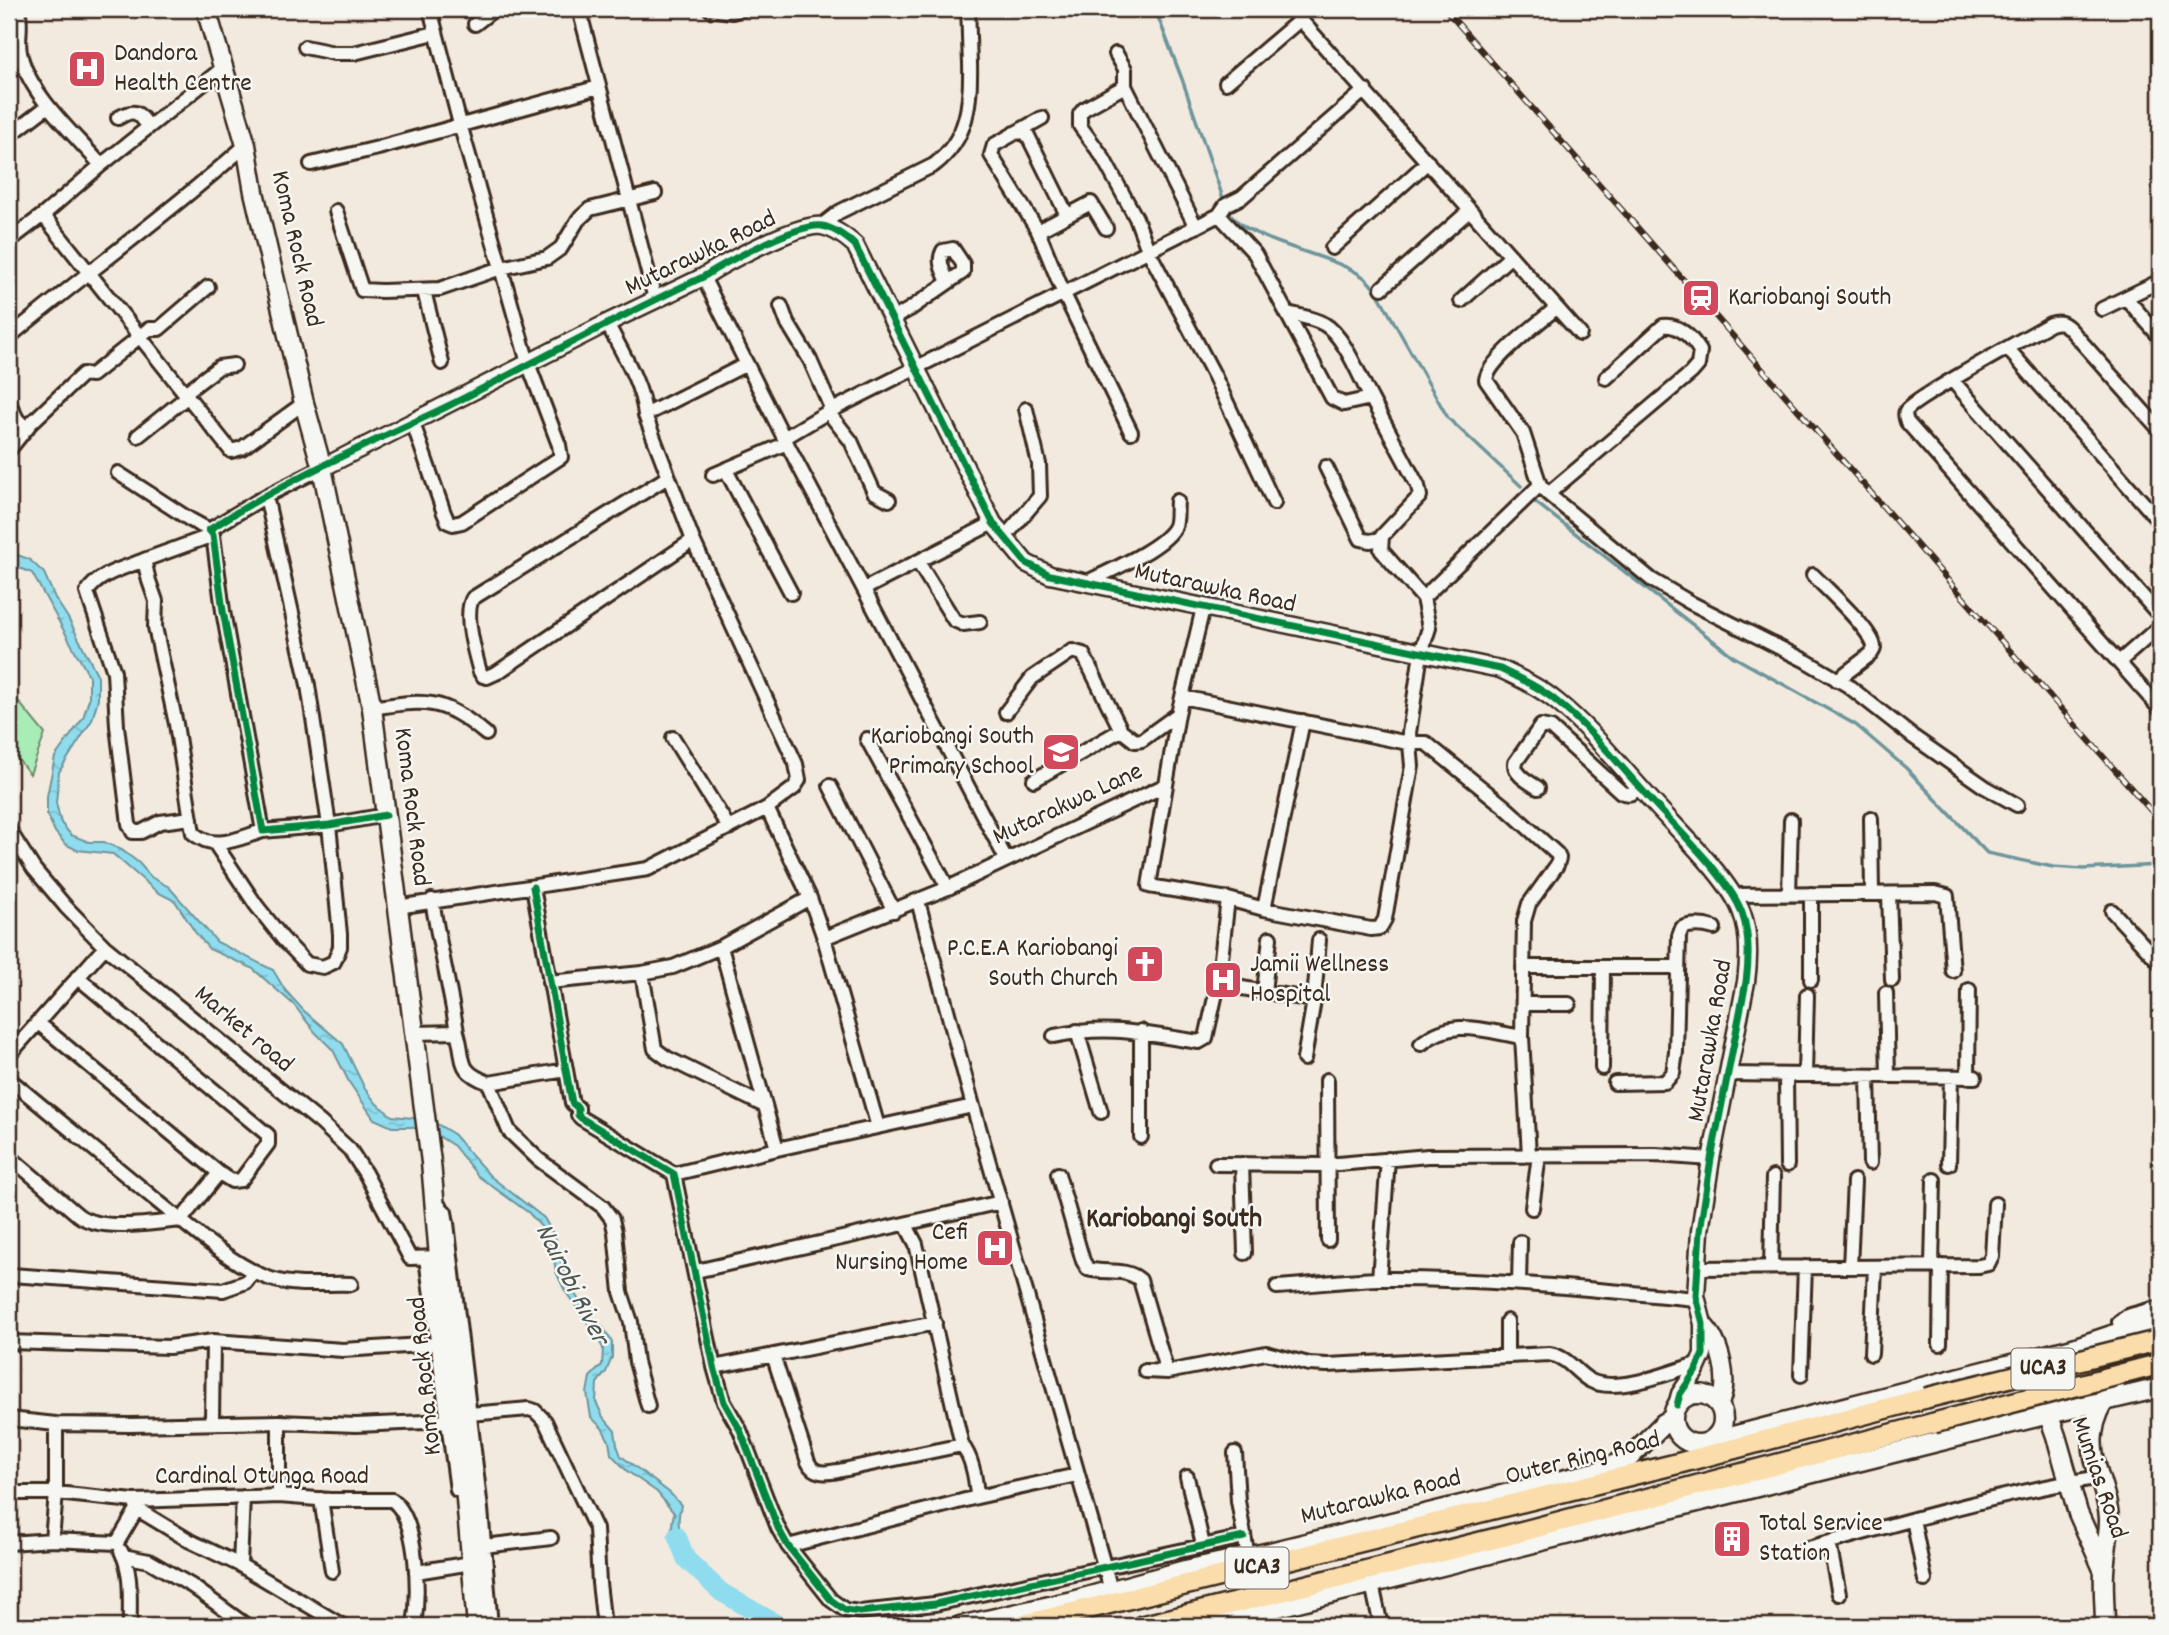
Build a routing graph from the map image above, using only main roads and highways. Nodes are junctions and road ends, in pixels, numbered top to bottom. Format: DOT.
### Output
graph roads {
  1 [pos="206,9"];
  2 [pos="2160,1319"];
  3 [pos="2121,1332"];
  4 [pos="2160,1340"];
  5 [pos="2029,1360"];
  6 [pos="2160,1364"];
  7 [pos="2160,1388"];
  8 [pos="2107,1400"];
  9 [pos="1720,1408"];
  10 [pos="1675,1412"];
  11 [pos="2049,1414"];
  12 [pos="1774,1426"];
  13 [pos="1702,1444"];
  14 [pos="1248,1557"];
  15 [pos="2104,1573"];
  16 [pos="1204,1580"];
  17 [pos="477,1626"];
  18 [pos="960,1626"];
  19 [pos="1018,1626"];
  20 [pos="1142,1626"];
  21 [pos="1202,1626"];
  22 [pos="2105,1626"];
  1 -- 17 [label="main road, Koma Rock Road"];
  2 -- 3 [label="main road, UCA3"];
  3 -- 5 [label="main road, UCA3"];
  3 -- 8 [label="main road, Mumias Road"];
  4 -- 16 [label="main road, Outer Ring Road / UCA3, bridge"];
  5 -- 11 [label="main road, Mumias Road"];
  5 -- 12 [label="main road, UCA3"];
  6 -- 20 [label="main road, Outer Ring Road / UCA3, bridge"];
  7 -- 8 [label="main road, UCA3"];
  8 -- 11 [label="main road, UCA3"];
  8 -- 15 [label="main road, Mumias Road"];
  9 -- 10 [label="main road, Outer Ring Road"];
  9 -- 12 [label="main road, UCA3"];
  9 -- 13 [label="main road"];
  10 -- 13 [label="main road, Outer Ring Road"];
  10 -- 14 [label="main road, Mutarawka Road / UCA3"];
  11 -- 15 [label="main road, Mumias Road"];
  11 -- 21 [label="main road, UCA3"];
  12 -- 13 [label="main road, UCA3"];
  14 -- 16 [label="main road"];
  14 -- 18 [label="main road, UCA3"];
  15 -- 22 [label="main road, Mumias Road"];
  16 -- 19 [label="main road, Outer Ring Road / UCA3"];
}
